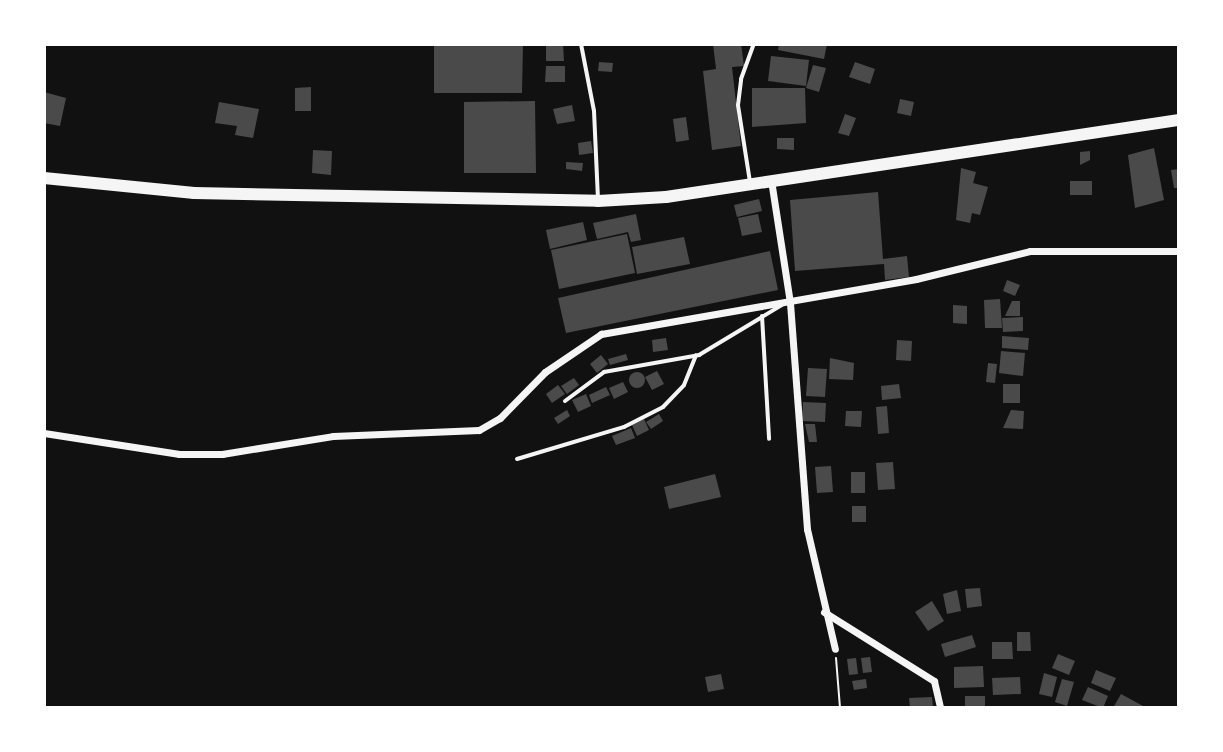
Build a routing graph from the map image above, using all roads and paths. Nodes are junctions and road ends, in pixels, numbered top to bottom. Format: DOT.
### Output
graph roads {
  1 [pos="581,44"];
  2 [pos="754,44"];
  3 [pos="1179,120"];
  4 [pos="44,178"];
  5 [pos="771,180"];
  6 [pos="750,184"];
  7 [pos="598,201"];
  8 [pos="1179,251"];
  9 [pos="787,303"];
  10 [pos="762,316"];
  11 [pos="696,355"];
  12 [pos="565,401"];
  13 [pos="44,433"];
  14 [pos="769,439"];
  15 [pos="517,459"];
  16 [pos="824,612"];
  17 [pos="835,649"];
  18 [pos="840,708"];
  19 [pos="940,708"];
  1 -- 7 [label="lane"];
  2 -- 6 [label="lane"];
  3 -- 5 [label="main road"];
  4 -- 7 [label="main road"];
  5 -- 6 [label="main road"];
  5 -- 9 [label="street"];
  6 -- 7 [label="main road"];
  8 -- 9 [label="street"];
  9 -- 10 [label="lane"];
  9 -- 13 [label="street"];
  9 -- 16 [label="street"];
  10 -- 11 [label="lane"];
  10 -- 14 [label="lane"];
  11 -- 12 [label="lane"];
  11 -- 15 [label="lane"];
  16 -- 17 [label="street"];
  16 -- 19 [label="street"];
  17 -- 18 [label="path"];
}
